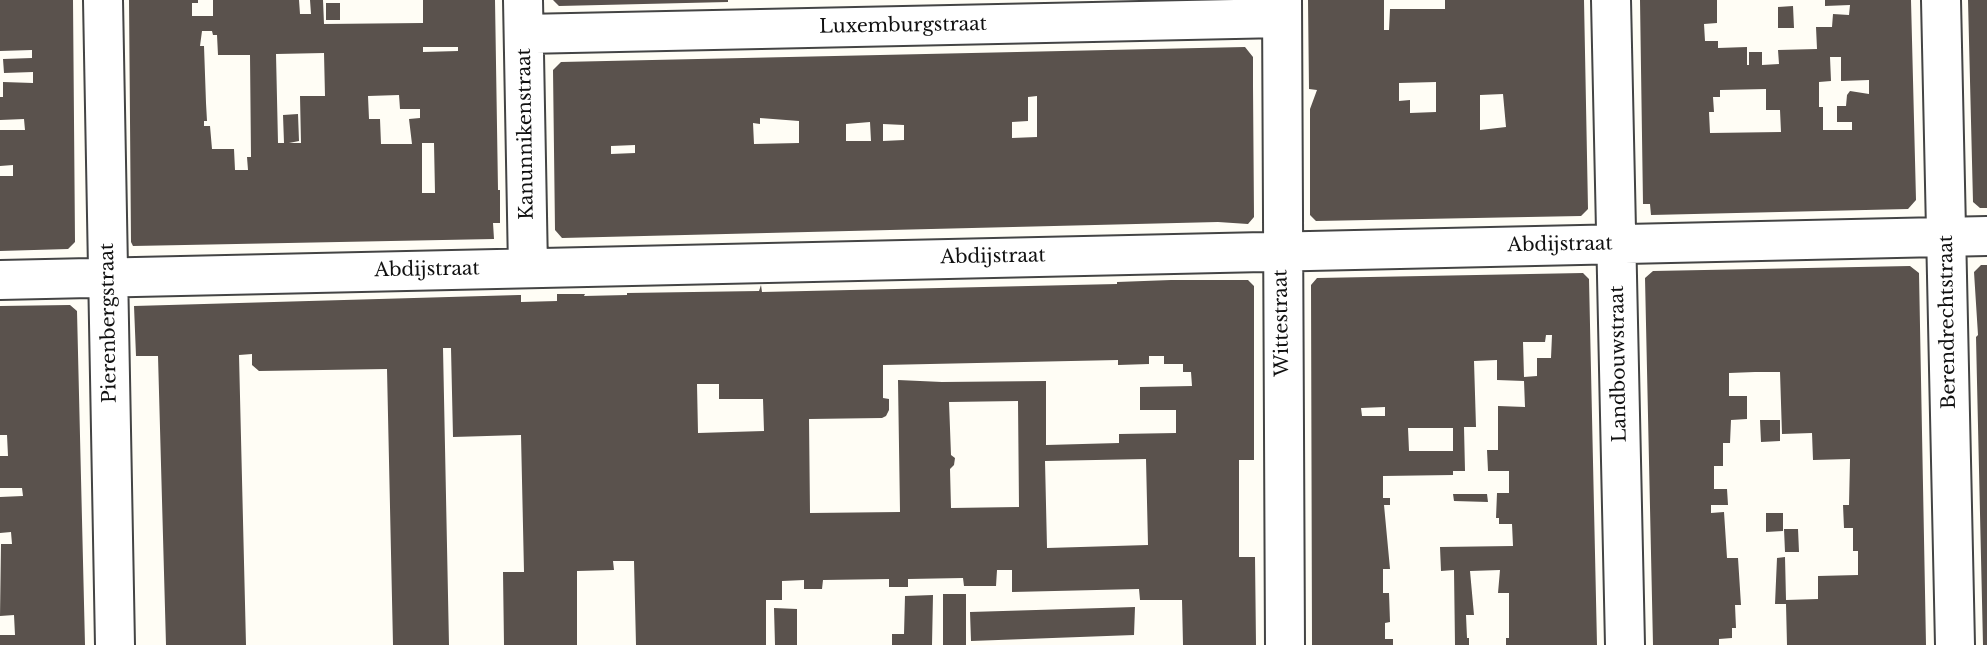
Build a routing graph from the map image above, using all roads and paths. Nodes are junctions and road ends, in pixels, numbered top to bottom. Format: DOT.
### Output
graph roads {
  1 [pos="103,0"];
  2 [pos="1611,0"];
  3 [pos="1941,0"];
  4 [pos="1282,9"];
  5 [pos="524,17"];
  6 [pos="1987,236"];
  7 [pos="1946,237"];
  8 [pos="1616,244"];
  9 [pos="1282,251"];
  10 [pos="528,268"];
  11 [pos="108,278"];
  12 [pos="0,280"];
  13 [pos="115,645"];
  14 [pos="1285,645"];
  15 [pos="1625,645"];
  16 [pos="1955,645"];
  1 -- 11 [label="street, Pierenbergstraat"];
  2 -- 8 [label="street, Landbouwstraat"];
  3 -- 7 [label="street, Berendrechtstraat"];
  4 -- 5 [label="street, Luxemburgstraat"];
  4 -- 9 [label="street, Wittestraat"];
  5 -- 10 [label="street, Kanunnikenstraat"];
  6 -- 7 [label="street, Abdijstraat"];
  7 -- 8 [label="street, Abdijstraat"];
  7 -- 16 [label="street, Berendrechtstraat"];
  8 -- 9 [label="street, Abdijstraat"];
  8 -- 15 [label="street, Landbouwstraat"];
  9 -- 10 [label="street, Abdijstraat"];
  9 -- 14 [label="street, Wittestraat"];
  10 -- 11 [label="street, Abdijstraat"];
  11 -- 12 [label="street, Abdijstraat"];
  11 -- 13 [label="street, Pierenbergstraat"];
}
